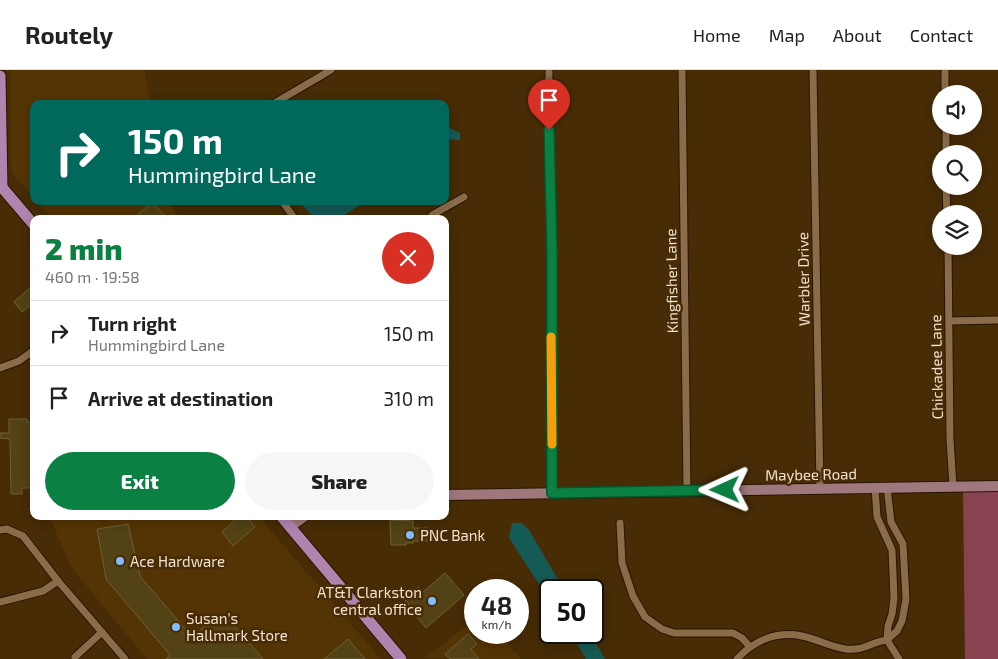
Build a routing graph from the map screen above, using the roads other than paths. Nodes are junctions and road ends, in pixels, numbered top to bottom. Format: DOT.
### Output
graph roads {
  1 [pos="331,70"];
  2 [pos="548,70"];
  3 [pos="682,70"];
  4 [pos="813,70"];
  5 [pos="945,70"];
  6 [pos="0,76"];
  7 [pos="945,85"];
  8 [pos="280,100"];
  9 [pos="1,186"];
  10 [pos="464,197"];
  11 [pos="432,215"];
  12 [pos="30,220"];
  13 [pos="948,255"];
  14 [pos="998,320"];
  15 [pos="949,321"];
  16 [pos="30,353"];
  17 [pos="0,368"];
  18 [pos="998,486"];
  19 [pos="887,487"];
  20 [pos="953,487"];
  21 [pos="820,488"];
  22 [pos="875,488"];
  23 [pos="687,491"];
  24 [pos="552,493"];
  25 [pos="449,495"];
  26 [pos="284,520"];
  27 [pos="300,520"];
  28 [pos="891,522"];
  29 [pos="620,523"];
  30 [pos="290,527"];
  31 [pos="881,528"];
  32 [pos="0,530"];
  33 [pos="58,581"];
  34 [pos="894,598"];
  35 [pos="906,599"];
  36 [pos="0,602"];
  37 [pos="102,632"];
  38 [pos="887,640"];
  39 [pos="750,647"];
  40 [pos="75,657"];
  41 [pos="124,659"];
  42 [pos="401,659"];
  43 [pos="737,659"];
  44 [pos="899,659"];
  1 -- 8 [label="street"];
  2 -- 24 [label="street"];
  3 -- 23 [label="street, Kingfisher Lane"];
  4 -- 21 [label="street, Warbler Drive"];
  5 -- 7 [label="street"];
  6 -- 9 [label="main road"];
  9 -- 12 [label="main road"];
  10 -- 11 [label="street"];
  13 -- 15 [label="street, Chickadee Lane"];
  14 -- 15 [label="street"];
  15 -- 20 [label="street, Chickadee Lane"];
  16 -- 17 [label="street"];
  18 -- 20 [label="main road, Maybee Road"];
  19 -- 20 [label="main road, Maybee Road"];
  19 -- 22 [label="main road, Maybee Road"];
  19 -- 28 [label="street"];
  21 -- 22 [label="main road, Maybee Road"];
  21 -- 23 [label="main road, Maybee Road"];
  22 -- 31 [label="street"];
  23 -- 24 [label="main road, Maybee Road"];
  24 -- 25 [label="main road, Maybee Road"];
  26 -- 30 [label="main road"];
  27 -- 30 [label="main road"];
  28 -- 31 [label="street"];
  28 -- 35 [label="street"];
  29 -- 39 [label="street"];
  30 -- 42 [label="main road"];
  31 -- 34 [label="street"];
  32 -- 33 [label="street"];
  33 -- 36 [label="street"];
  33 -- 37 [label="street"];
  34 -- 35 [label="street"];
  34 -- 38 [label="street"];
  35 -- 38 [label="street"];
  37 -- 40 [label="street"];
  37 -- 41 [label="street"];
  38 -- 39 [label="street"];
  38 -- 44 [label="street"];
  39 -- 43 [label="street"];
}
